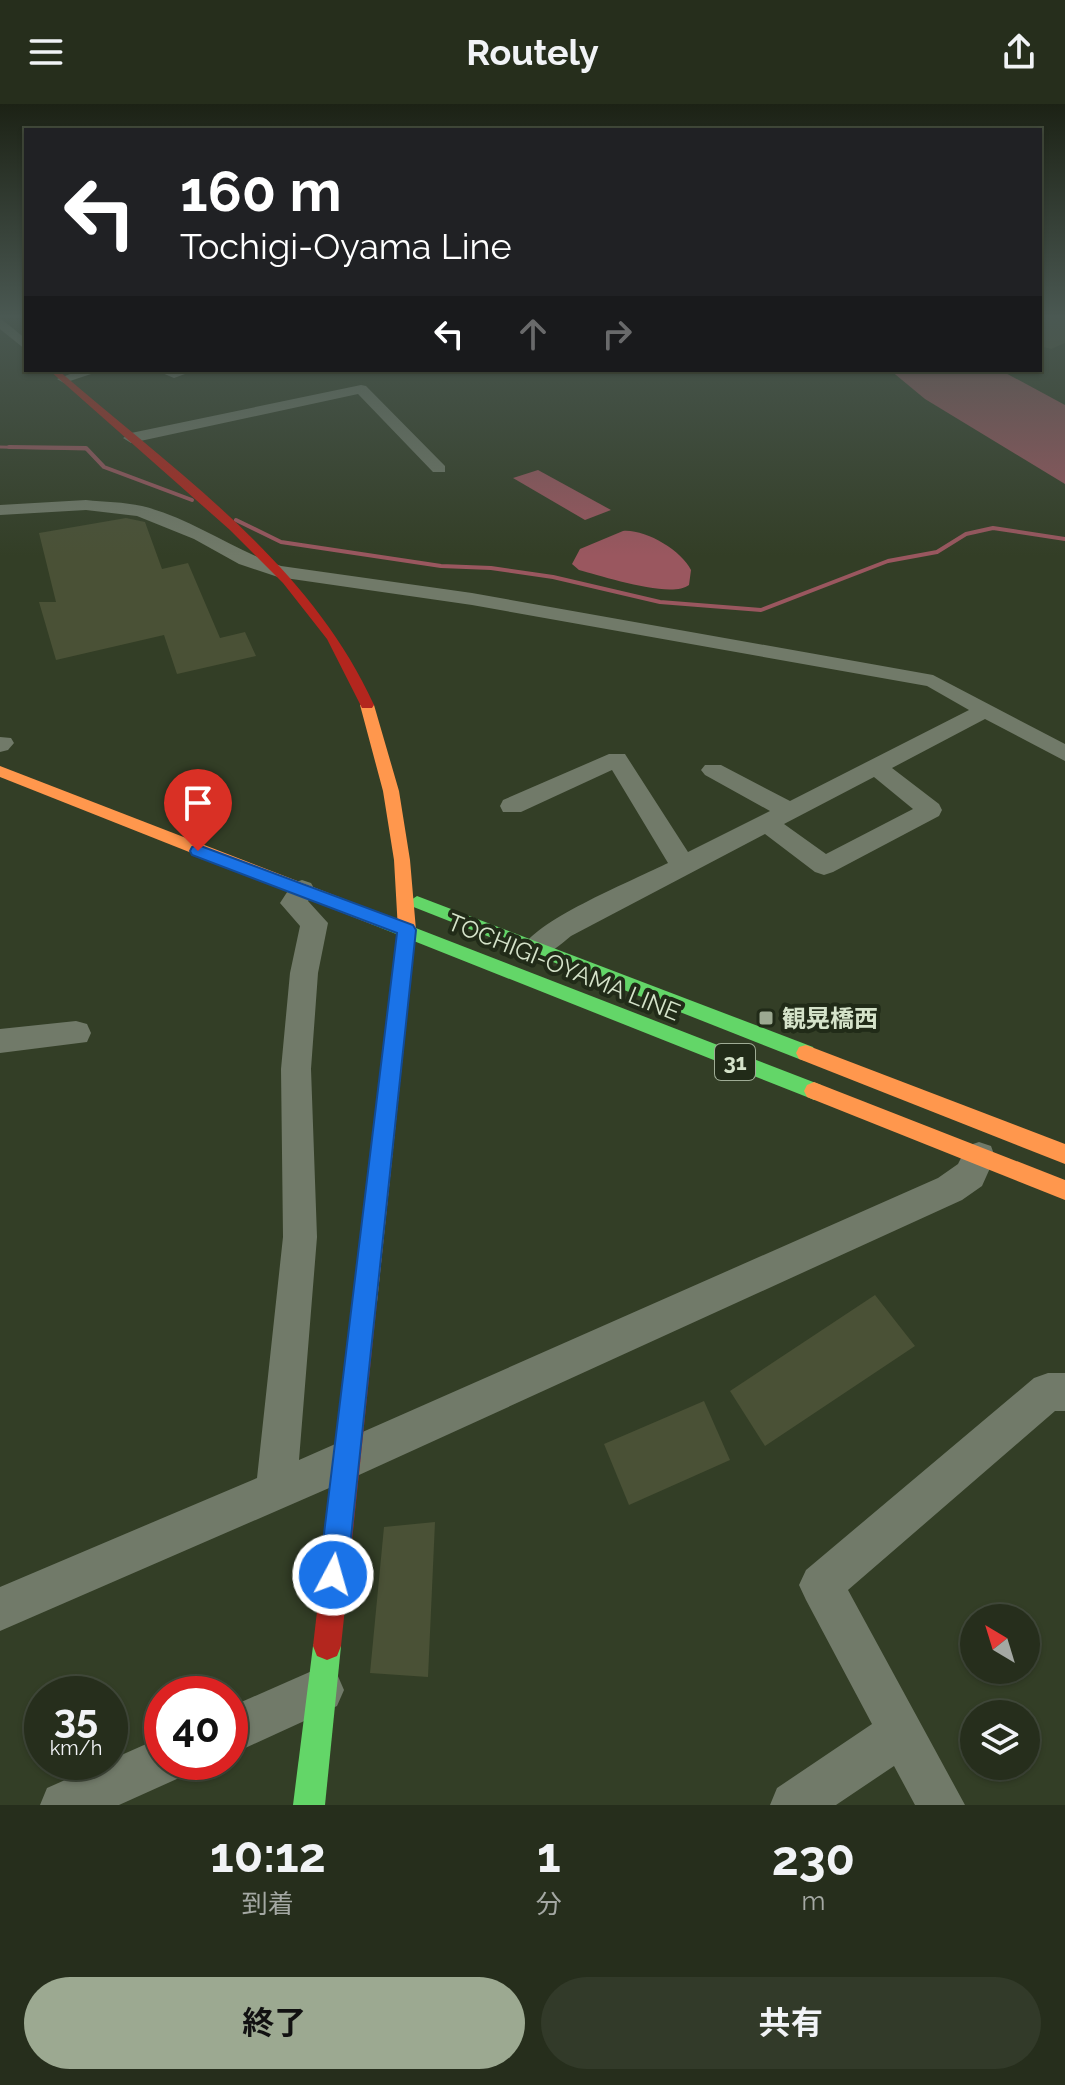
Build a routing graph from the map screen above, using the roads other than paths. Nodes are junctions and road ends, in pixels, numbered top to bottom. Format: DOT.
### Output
graph roads {
  1 [pos="85,397"];
  2 [pos="322,397"];
  3 [pos="369,397"];
  4 [pos="131,438"];
  5 [pos="439,469"];
  6 [pos="0,510"];
  7 [pos="278,571"];
  8 [pos="985,710"];
  9 [pos="1065,754"];
  10 [pos="876,767"];
  11 [pos="713,770"];
  12 [pos="0,771"];
  13 [pos="512,806"];
  14 [pos="790,811"];
  15 [pos="766,823"];
  16 [pos="683,866"];
  17 [pos="302,890"];
  18 [pos="398,895"];
  19 [pos="407,930"];
  20 [pos="537,947"];
  21 [pos="76,1033"];
  22 [pos="0,1041"];
  23 [pos="1065,1154"];
  24 [pos="979,1157"];
  25 [pos="1065,1190"];
  26 [pos="1065,1392"];
  27 [pos="345,1461"];
  28 [pos="276,1491"];
  29 [pos="0,1609"];
  30 [pos="321,1690"];
  31 [pos="248,1723"];
  32 [pos="902,1732"];
  33 [pos="144,1769"];
  34 [pos="64,1805"];
  35 [pos="309,1805"];
  36 [pos="794,1805"];
  37 [pos="941,1805"];
  1 -- 4 [label="street"];
  2 -- 4 [label="street"];
  3 -- 5 [label="street"];
  4 -- 7 [label="street"];
  6 -- 7 [label="street"];
  7 -- 8 [label="street"];
  7 -- 18 [label="street"];
  8 -- 9 [label="street"];
  8 -- 10 [label="street"];
  10 -- 14 [label="street"];
  10 -- 15 [label="street"];
  11 -- 14 [label="street"];
  12 -- 17 [label="street, TOCHIGI-OYAMA LINE / 31"];
  13 -- 16 [label="street"];
  14 -- 15 [label="street"];
  15 -- 16 [label="street"];
  16 -- 20 [label="street"];
  17 -- 19 [label="street, TOCHIGI-OYAMA LINE / 31"];
  17 -- 28 [label="street"];
  18 -- 19 [label="street"];
  18 -- 20 [label="street, TOCHIGI-OYAMA LINE / 31"];
  19 -- 24 [label="street, TOCHIGI-OYAMA LINE / 31"];
  19 -- 27 [label="street"];
  20 -- 23 [label="street, TOCHIGI-OYAMA LINE / 31"];
  21 -- 22 [label="street"];
  24 -- 25 [label="street, TOCHIGI-OYAMA LINE / 31"];
  24 -- 27 [label="street"];
  26 -- 32 [label="street"];
  27 -- 28 [label="street"];
  27 -- 30 [label="street"];
  28 -- 29 [label="street"];
  30 -- 31 [label="street"];
  30 -- 35 [label="street"];
  32 -- 36 [label="street"];
  32 -- 37 [label="street"];
  33 -- 34 [label="street"];
}
